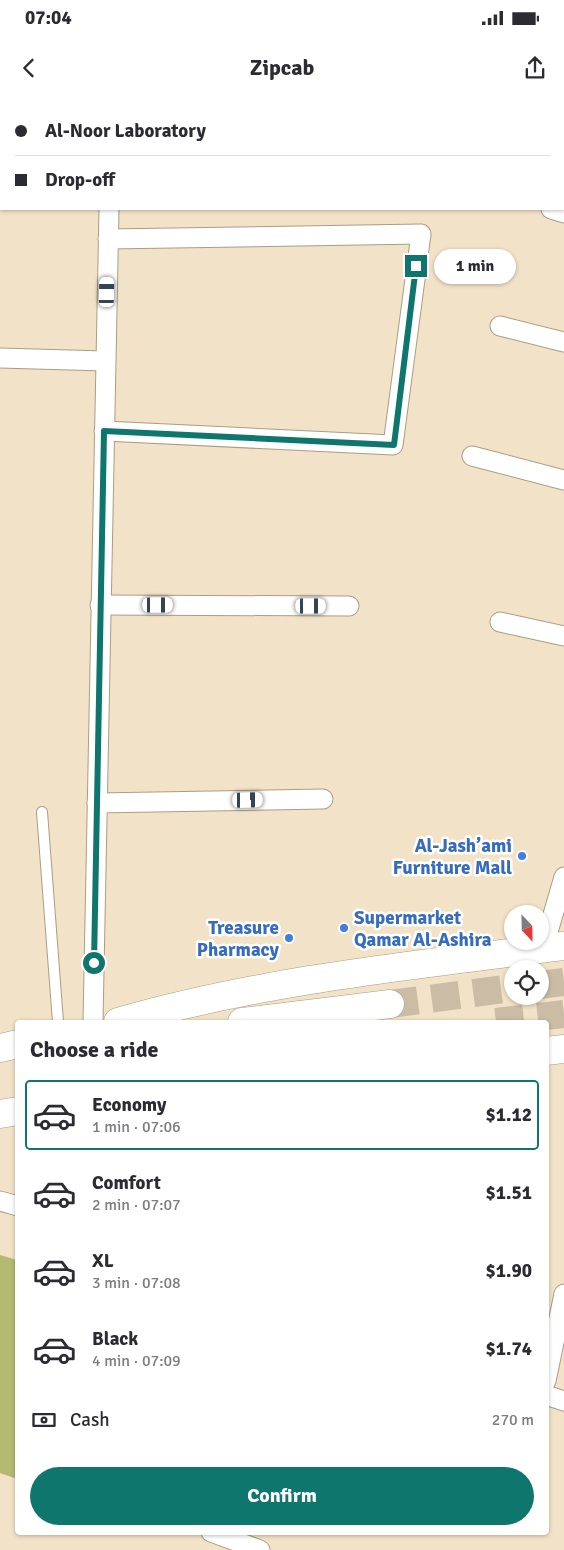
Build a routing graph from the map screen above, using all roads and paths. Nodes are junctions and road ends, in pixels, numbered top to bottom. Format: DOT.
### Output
graph roads {
  1 [pos="109,210"];
  2 [pos="108,239"];
  3 [pos="500,326"];
  4 [pos="564,342"];
  5 [pos="0,358"];
  6 [pos="105,361"];
  7 [pos="104,431"];
  8 [pos="472,456"];
  9 [pos="564,480"];
  10 [pos="100,605"];
  11 [pos="349,606"];
  12 [pos="500,622"];
  13 [pos="564,636"];
  14 [pos="324,799"];
  15 [pos="97,803"];
  16 [pos="42,812"];
  17 [pos="564,878"];
  18 [pos="554,948"];
  19 [pos="390,1004"];
  20 [pos="58,1020"];
  21 [pos="93,1020"];
  22 [pos="125,1020"];
  23 [pos="258,1020"];
  24 [pos="15,1045"];
  25 [pos="0,1048"];
  26 [pos="564,1049"];
  27 [pos="549,1051"];
  28 [pos="15,1112"];
  29 [pos="0,1114"];
  30 [pos="0,1201"];
  31 [pos="15,1205"];
  32 [pos="564,1294"];
  33 [pos="549,1367"];
  34 [pos="549,1396"];
  35 [pos="564,1401"];
  36 [pos="219,1535"];
  37 [pos="260,1550"];
  1 -- 2 [label="street"];
  2 -- 6 [label="street"];
  2 -- 7 [label="street"];
  3 -- 4 [label="street"];
  5 -- 6 [label="street"];
  6 -- 7 [label="street"];
  7 -- 10 [label="street"];
  8 -- 9 [label="street"];
  10 -- 11 [label="street"];
  10 -- 15 [label="street"];
  12 -- 13 [label="street"];
  14 -- 15 [label="street"];
  15 -- 21 [label="street"];
  16 -- 20 [label="lane"];
  17 -- 18 [label="street"];
  18 -- 22 [label="highway"];
  19 -- 23 [label="highway"];
  24 -- 25 [label="highway"];
  26 -- 27 [label="highway"];
  28 -- 29 [label="highway"];
  30 -- 31 [label="street"];
  32 -- 33 [label="street"];
  34 -- 35 [label="street"];
  36 -- 37 [label="street"];
}
